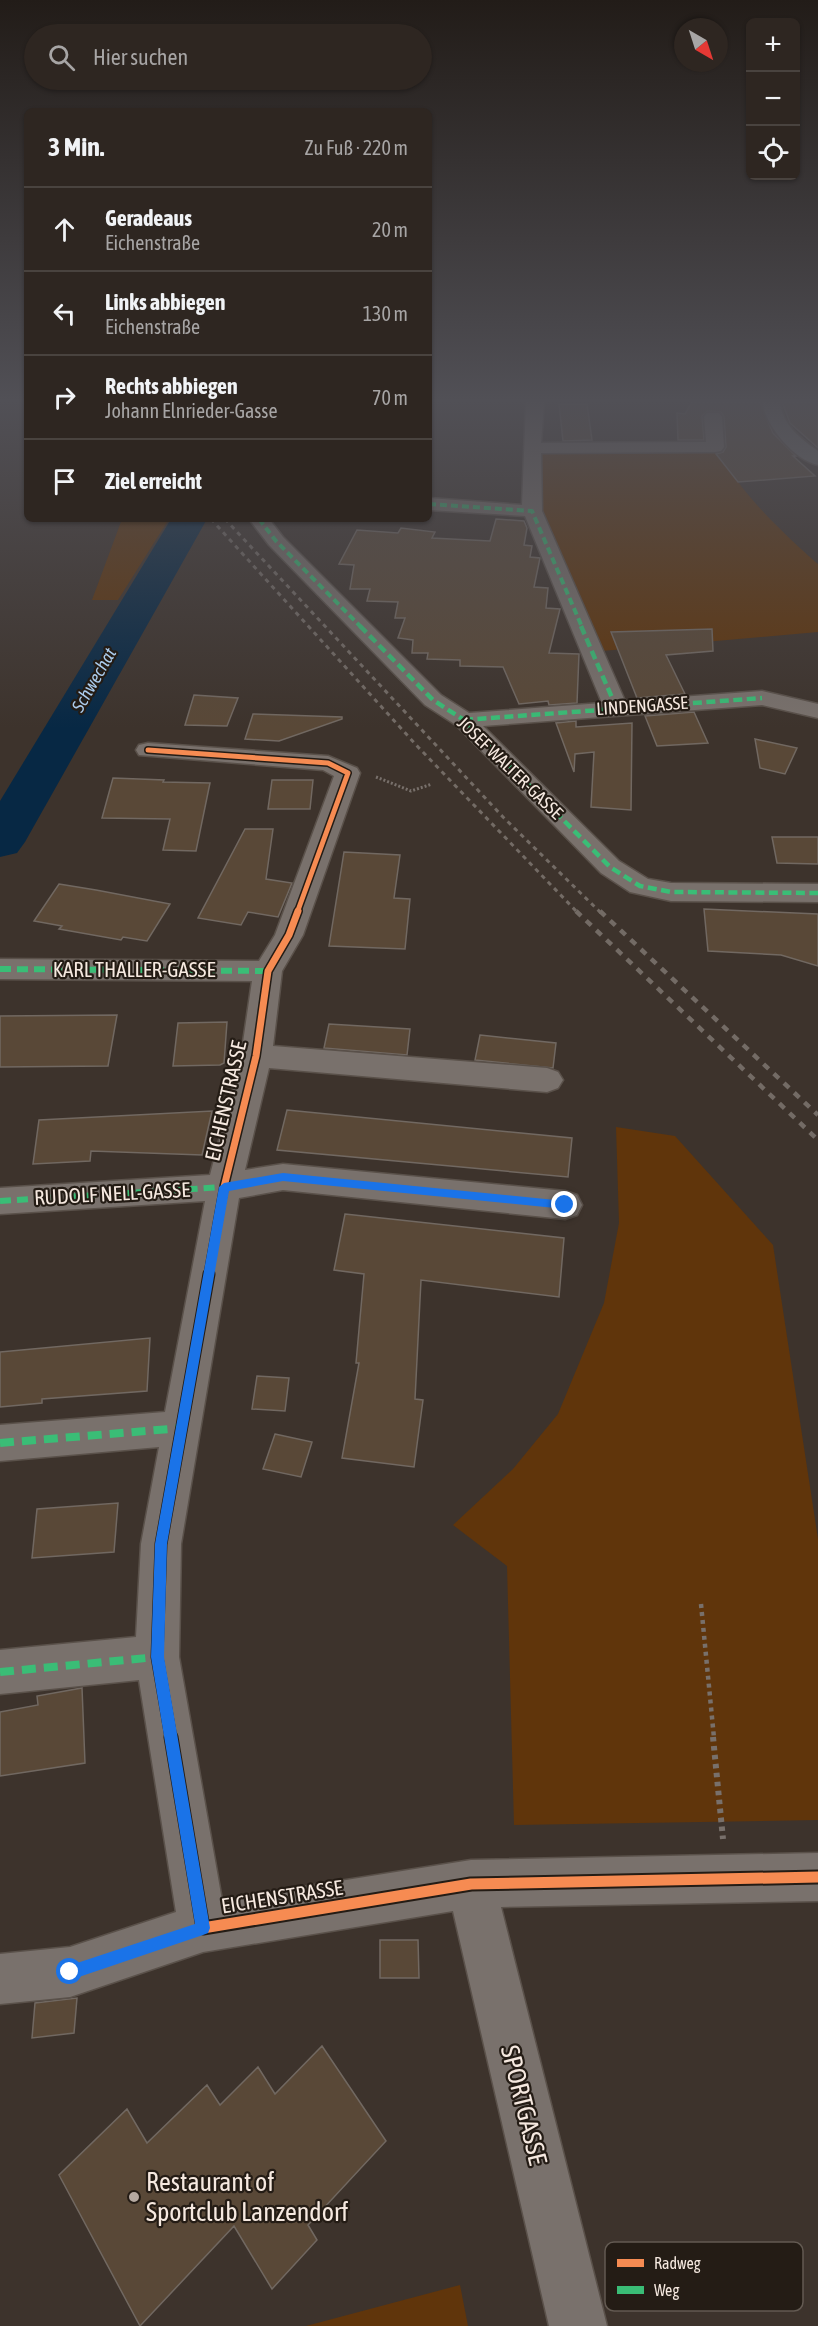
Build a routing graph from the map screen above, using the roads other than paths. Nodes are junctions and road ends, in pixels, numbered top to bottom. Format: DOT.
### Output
graph roads {
  1 [pos="525,511"];
  2 [pos="532,511"];
  3 [pos="262,522"];
  4 [pos="616,707"];
  5 [pos="818,711"];
  6 [pos="464,720"];
  7 [pos="148,750"];
  8 [pos="818,893"];
  9 [pos="0,969"];
  10 [pos="268,971"];
  11 [pos="256,1056"];
  12 [pos="547,1080"];
  13 [pos="224,1187"];
  14 [pos="0,1201"];
  15 [pos="565,1205"];
  16 [pos="182,1428"];
  17 [pos="0,1443"];
  18 [pos="157,1657"];
  19 [pos="0,1672"];
  20 [pos="818,1877"];
  21 [pos="471,1884"];
  22 [pos="203,1928"];
  23 [pos="0,1979"];
  24 [pos="578,2326"];
  1 -- 2 [label="street"];
  2 -- 4 [label="street"];
  3 -- 6 [label="street, JOSEF WALTER-GASSE"];
  4 -- 5 [label="street, LINDENGASSE"];
  4 -- 6 [label="street, LINDENGASSE"];
  6 -- 8 [label="street, JOSEF WALTER-GASSE"];
  7 -- 10 [label="street, EICHENSTRASSE"];
  9 -- 10 [label="street, KARL THALLER-GASSE"];
  10 -- 11 [label="street, EICHENSTRASSE"];
  11 -- 12 [label="street"];
  11 -- 13 [label="street, EICHENSTRASSE"];
  13 -- 14 [label="street, RUDOLF NELL-GASSE"];
  13 -- 15 [label="street, RUDOLF NELL-GASSE"];
  13 -- 16 [label="street, EICHENSTRASSE"];
  16 -- 17 [label="street"];
  16 -- 18 [label="street, EICHENSTRASSE"];
  18 -- 19 [label="street"];
  18 -- 22 [label="street, EICHENSTRASSE"];
  20 -- 21 [label="street, EICHENSTRASSE"];
  21 -- 22 [label="street, EICHENSTRASSE"];
  21 -- 24 [label="street, SPORTGASSE"];
  22 -- 23 [label="street, EICHENSTRASSE"];
}
